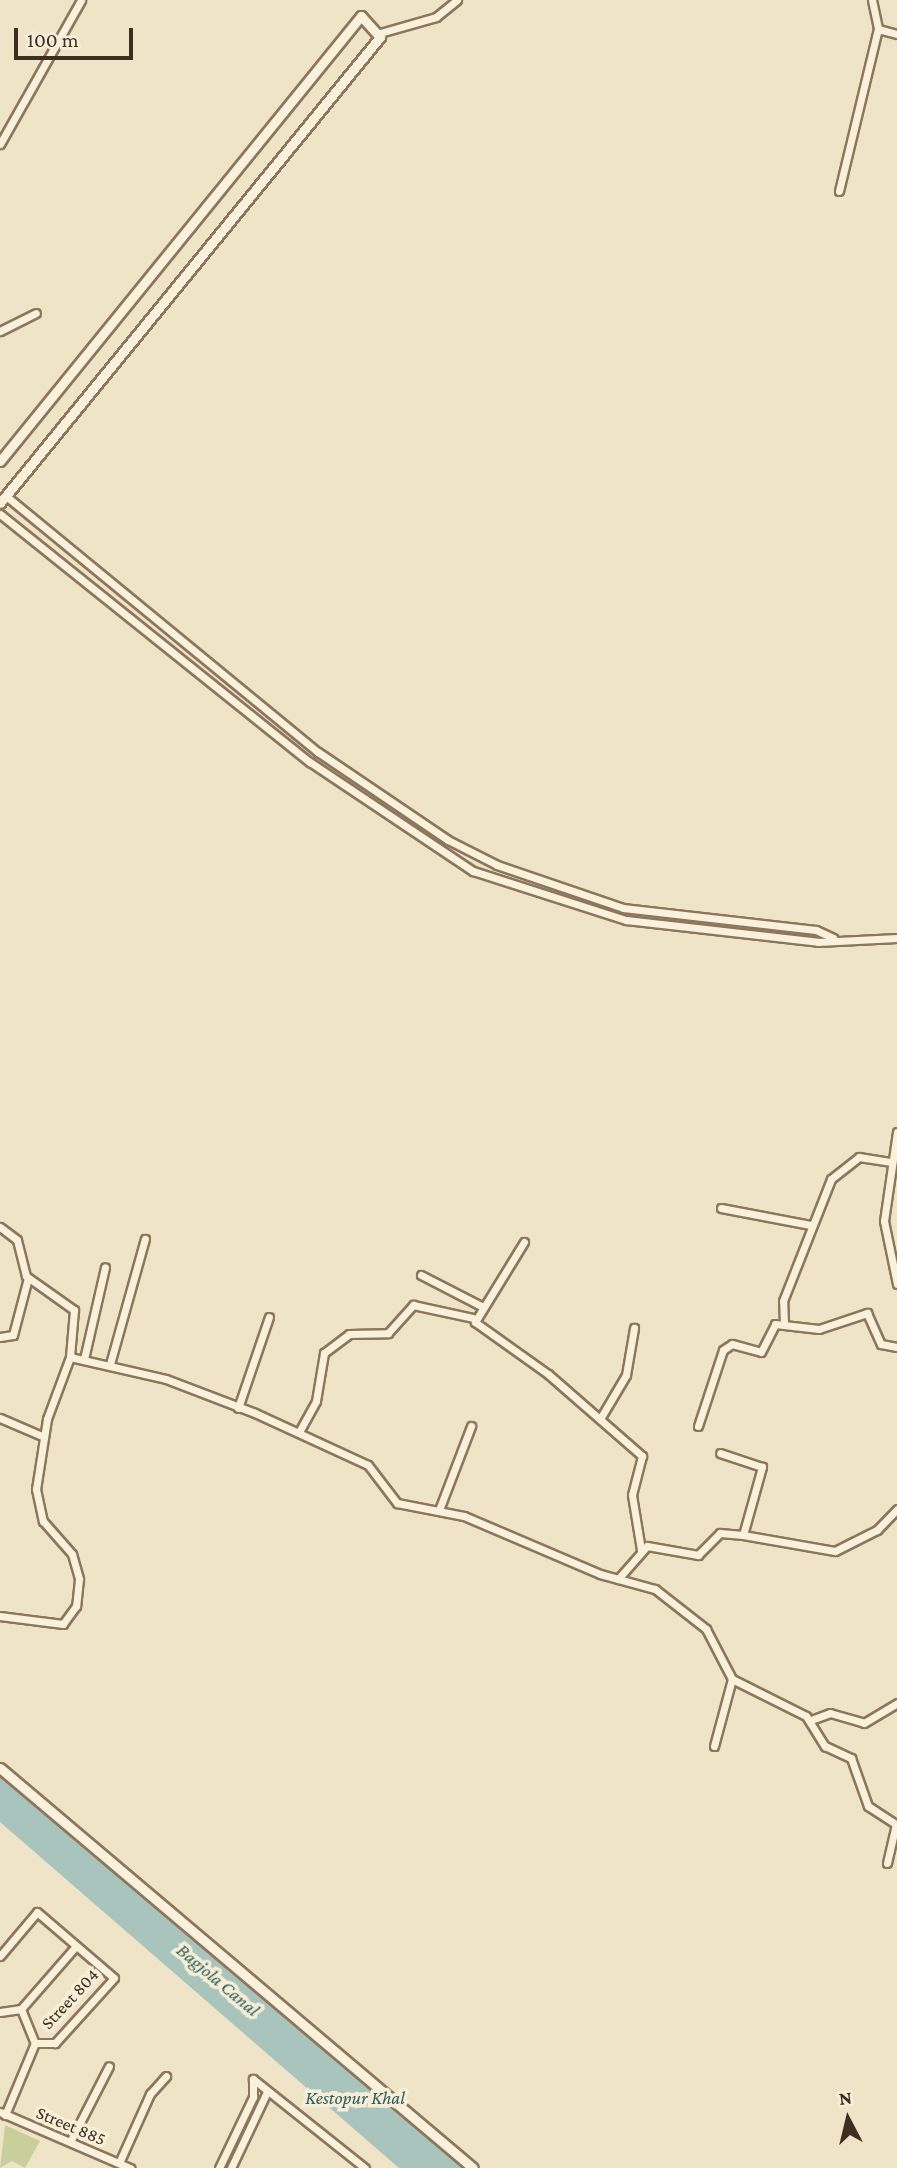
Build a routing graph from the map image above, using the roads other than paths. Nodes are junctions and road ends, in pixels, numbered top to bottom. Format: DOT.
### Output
graph roads {
  1 [pos="80,0"];
  2 [pos="457,0"];
  3 [pos="872,0"];
  4 [pos="878,29"];
  5 [pos="380,33"];
  6 [pos="897,34"];
  7 [pos="0,144"];
  8 [pos="839,191"];
  9 [pos="36,313"];
  10 [pos="0,331"];
  11 [pos="0,461"];
  12 [pos="2,497"];
  13 [pos="0,514"];
  14 [pos="833,938"];
  15 [pos="897,938"];
  16 [pos="897,1132"];
  17 [pos="892,1162"];
  18 [pos="721,1208"];
  19 [pos="810,1225"];
  20 [pos="0,1227"];
  21 [pos="145,1239"];
  22 [pos="523,1242"];
  23 [pos="105,1268"];
  24 [pos="421,1275"];
  25 [pos="28,1279"];
  26 [pos="897,1284"];
  27 [pos="481,1306"];
  28 [pos="269,1317"];
  29 [pos="473,1318"];
  30 [pos="784,1324"];
  31 [pos="634,1328"];
  32 [pos="0,1337"];
  33 [pos="897,1346"];
  34 [pos="70,1357"];
  35 [pos="84,1359"];
  36 [pos="110,1364"];
  37 [pos="238,1408"];
  38 [pos="0,1418"];
  39 [pos="600,1419"];
  40 [pos="471,1426"];
  41 [pos="698,1426"];
  42 [pos="299,1432"];
  43 [pos="42,1436"];
  44 [pos="720,1452"];
  45 [pos="897,1509"];
  46 [pos="439,1510"];
  47 [pos="743,1535"];
  48 [pos="641,1550"];
  49 [pos="618,1580"];
  50 [pos="0,1616"];
  51 [pos="732,1679"];
  52 [pos="897,1703"];
  53 [pos="811,1720"];
  54 [pos="714,1746"];
  55 [pos="0,1768"];
  56 [pos="897,1825"];
  57 [pos="887,1863"];
  58 [pos="75,1947"];
  59 [pos="0,1956"];
  60 [pos="21,2009"];
  61 [pos="0,2012"];
  62 [pos="36,2043"];
  63 [pos="109,2066"];
  64 [pos="166,2076"];
  65 [pos="267,2092"];
  66 [pos="3,2113"];
  67 [pos="70,2142"];
  68 [pos="116,2165"];
  69 [pos="130,2168"];
  70 [pos="219,2168"];
  71 [pos="231,2168"];
  72 [pos="365,2168"];
  73 [pos="473,2168"];
  1 -- 7 [label="street"];
  2 -- 5 [label="street"];
  3 -- 4 [label="street"];
  4 -- 6 [label="street"];
  4 -- 8 [label="street"];
  5 -- 11 [label="street"];
  5 -- 12 [label="street"];
  9 -- 10 [label="street"];
  12 -- 14 [label="street"];
  13 -- 14 [label="street"];
  14 -- 15 [label="street"];
  16 -- 17 [label="street"];
  17 -- 19 [label="street"];
  17 -- 26 [label="street"];
  18 -- 19 [label="street"];
  19 -- 30 [label="street"];
  20 -- 25 [label="street"];
  21 -- 36 [label="street"];
  22 -- 27 [label="street"];
  23 -- 35 [label="street"];
  24 -- 27 [label="street"];
  25 -- 32 [label="street"];
  25 -- 34 [label="street"];
  27 -- 29 [label="street"];
  28 -- 37 [label="street"];
  29 -- 39 [label="street"];
  29 -- 42 [label="street"];
  30 -- 33 [label="street"];
  30 -- 41 [label="street"];
  31 -- 39 [label="street"];
  34 -- 35 [label="street"];
  34 -- 43 [label="street"];
  35 -- 36 [label="street"];
  36 -- 37 [label="street"];
  37 -- 42 [label="street"];
  38 -- 43 [label="street"];
  39 -- 48 [label="street"];
  40 -- 46 [label="street"];
  42 -- 46 [label="street"];
  43 -- 50 [label="street"];
  44 -- 47 [label="street"];
  45 -- 47 [label="street"];
  46 -- 49 [label="street"];
  47 -- 48 [label="street"];
  48 -- 49 [label="street"];
  49 -- 51 [label="street"];
  51 -- 53 [label="street"];
  51 -- 54 [label="street"];
  52 -- 53 [label="street"];
  53 -- 56 [label="street"];
  55 -- 73 [label="street"];
  56 -- 57 [label="street"];
  58 -- 59 [label="street, Street 804"];
  58 -- 60 [label="street"];
  58 -- 62 [label="street, Street 804"];
  60 -- 61 [label="street"];
  60 -- 62 [label="street"];
  62 -- 66 [label="street"];
  63 -- 67 [label="street"];
  64 -- 68 [label="street"];
  65 -- 70 [label="street"];
  65 -- 71 [label="street"];
  65 -- 72 [label="street"];
  66 -- 67 [label="street, Street 885"];
  67 -- 68 [label="street, Street 885"];
  68 -- 69 [label="street, Street 885"];
}
